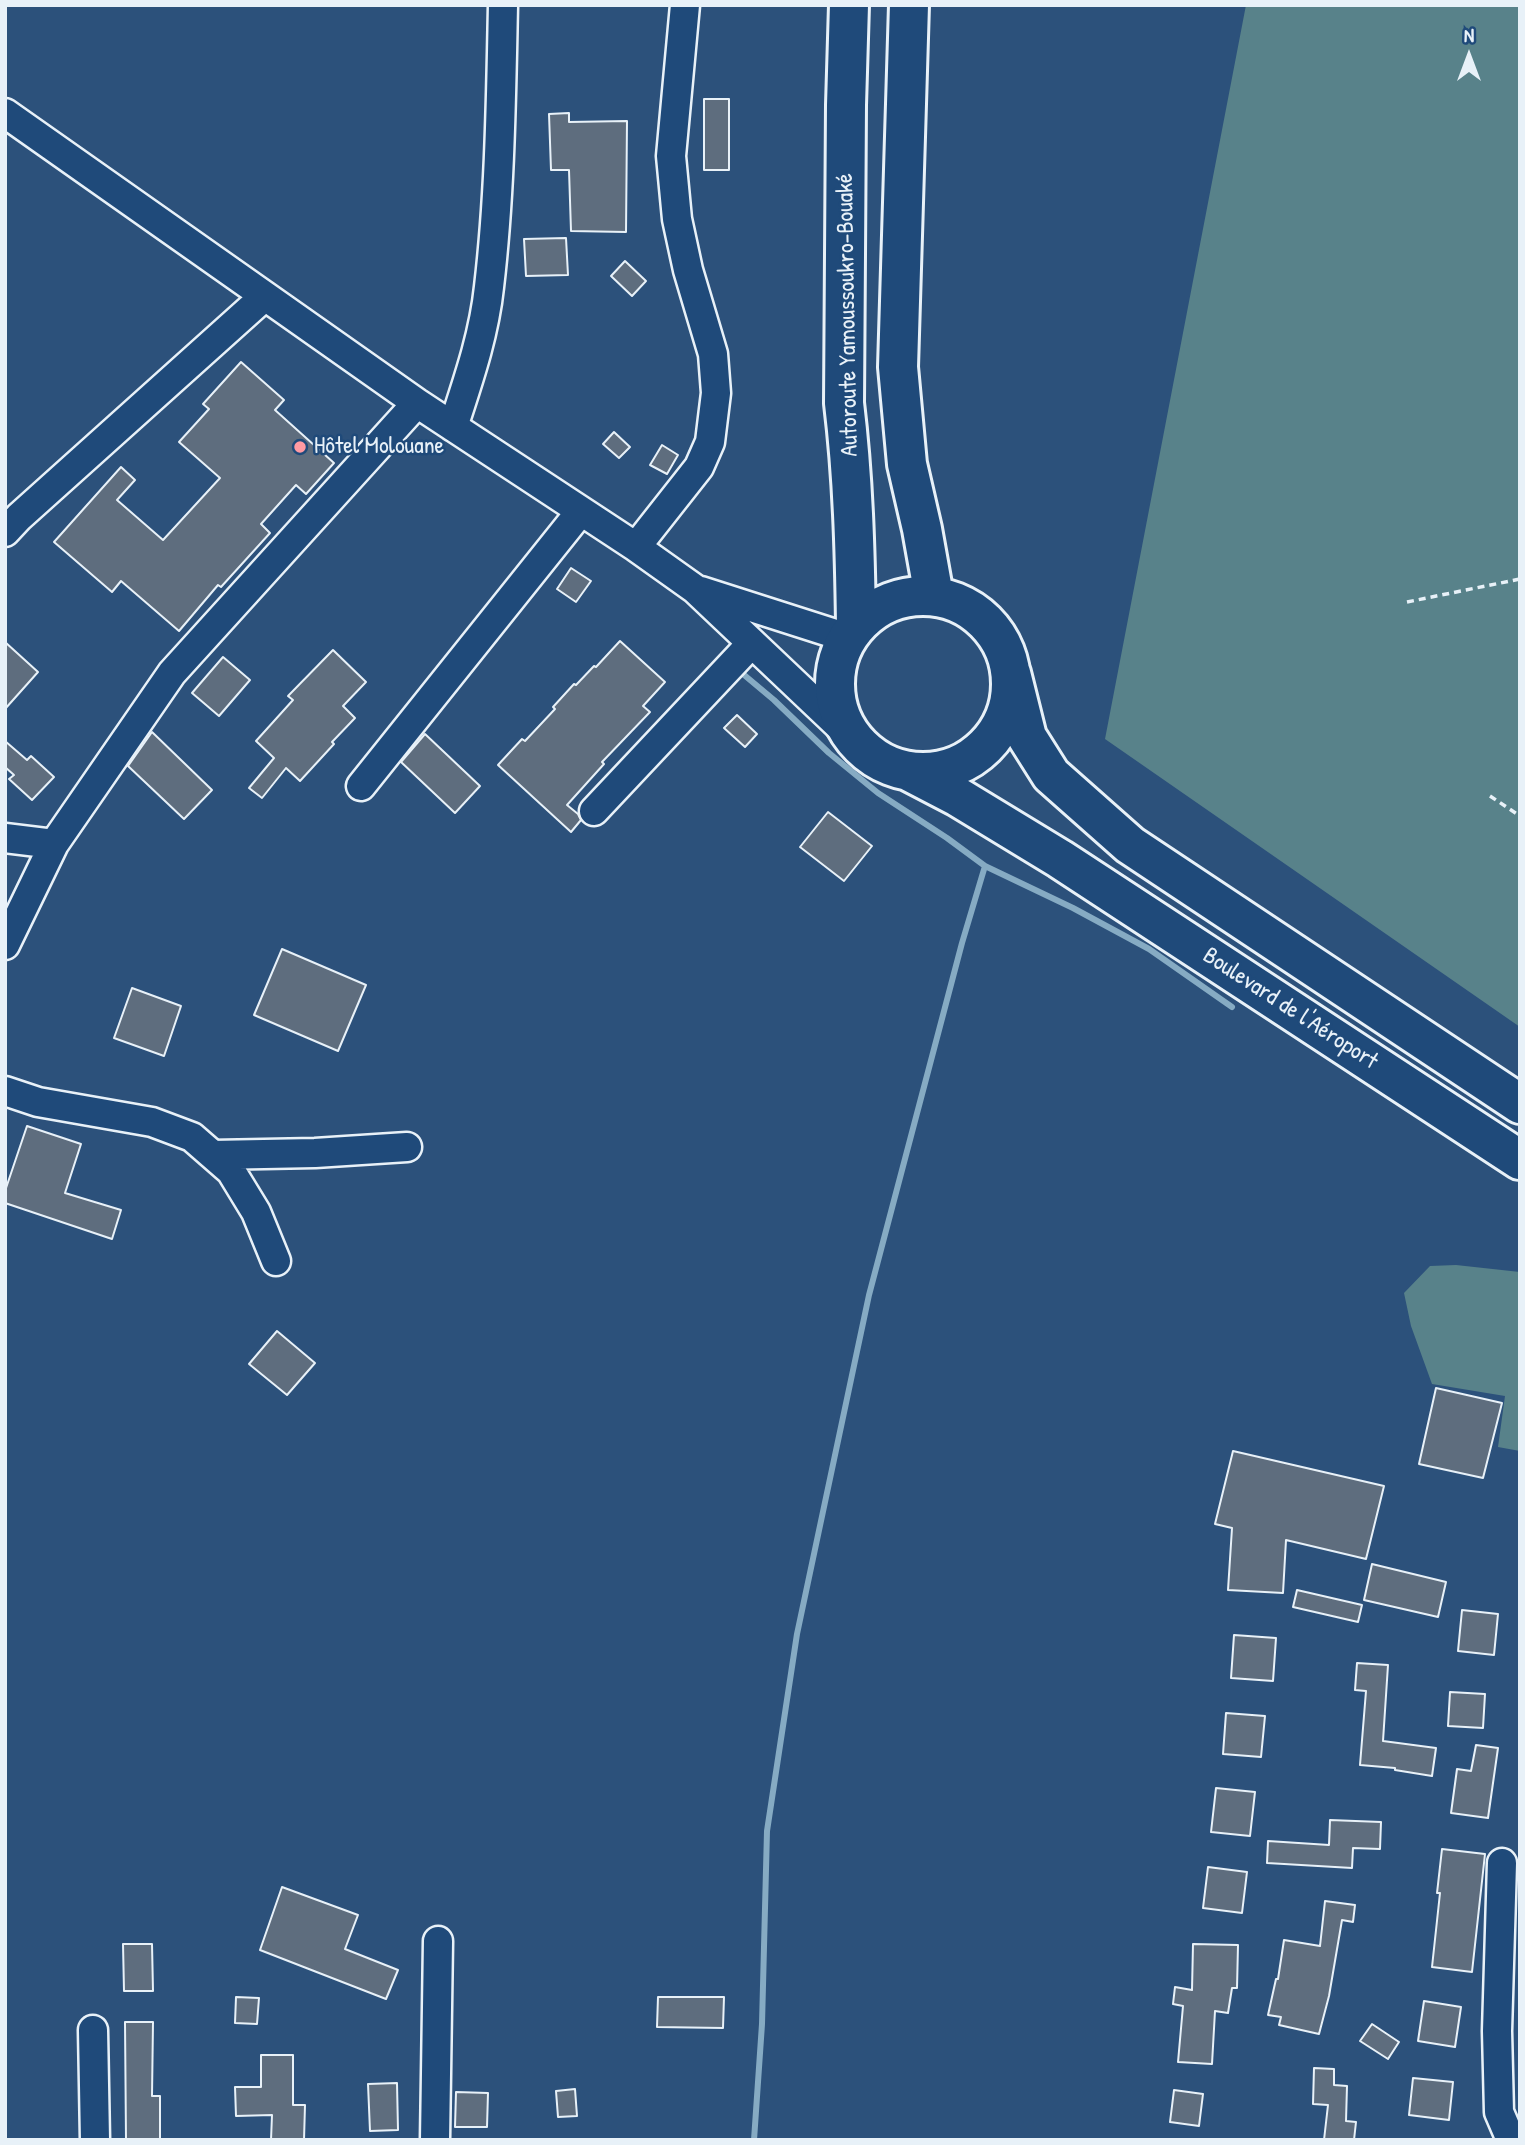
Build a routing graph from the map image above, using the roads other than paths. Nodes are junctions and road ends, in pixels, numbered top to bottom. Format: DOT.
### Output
graph roads {
  1 [pos="503,5"];
  2 [pos="685,5"];
  3 [pos="849,5"];
  4 [pos="909,5"];
  5 [pos="7,118"];
  6 [pos="265,296"];
  7 [pos="417,402"];
  8 [pos="453,426"];
  9 [pos="581,511"];
  10 [pos="5,532"];
  11 [pos="636,547"];
  12 [pos="695,589"];
  13 [pos="934,596"];
  14 [pos="852,632"];
  15 [pos="752,643"];
  16 [pos="1011,673"];
  17 [pos="849,735"];
  18 [pos="910,772"];
  19 [pos="361,786"];
  20 [pos="594,811"];
  21 [pos="5,838"];
  22 [pos="54,844"];
  23 [pos="5,945"];
  24 [pos="5,1091"];
  25 [pos="1520,1104"];
  26 [pos="407,1147"];
  27 [pos="213,1156"];
  28 [pos="1520,1160"];
  29 [pos="275,1261"];
  30 [pos="1502,1863"];
  31 [pos="438,1941"];
  32 [pos="93,2030"];
  33 [pos="94,2140"];
  34 [pos="435,2140"];
  35 [pos="1511,2140"];
  1 -- 8 [label="street"];
  2 -- 11 [label="street"];
  3 -- 14 [label="highway, Autoroute Yamoussoukro-Bouaké"];
  4 -- 13 [label="highway, Autoroute Yamoussoukro-Bouaké"];
  5 -- 6 [label="street"];
  6 -- 7 [label="street"];
  6 -- 10 [label="street"];
  7 -- 8 [label="street"];
  7 -- 22 [label="street"];
  8 -- 9 [label="street"];
  9 -- 11 [label="street"];
  9 -- 19 [label="street"];
  11 -- 12 [label="street"];
  12 -- 14 [label="street"];
  12 -- 15 [label="street"];
  13 -- 14 [label="highway"];
  13 -- 16 [label="highway"];
  14 -- 17 [label="highway"];
  15 -- 17 [label="street"];
  15 -- 20 [label="street"];
  16 -- 18 [label="highway"];
  16 -- 25 [label="highway, Boulevard de l'Aéroport"];
  17 -- 18 [label="highway"];
  18 -- 28 [label="highway, Boulevard de l'Aéroport"];
  21 -- 22 [label="street"];
  22 -- 23 [label="street"];
  24 -- 27 [label="street"];
  26 -- 27 [label="street"];
  27 -- 29 [label="street"];
  30 -- 35 [label="street"];
  31 -- 34 [label="street"];
  32 -- 33 [label="street"];
}
